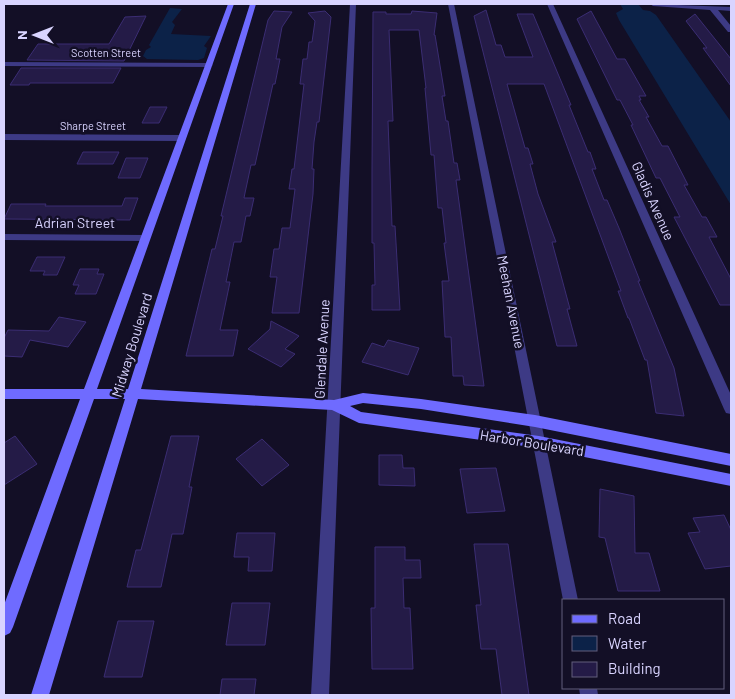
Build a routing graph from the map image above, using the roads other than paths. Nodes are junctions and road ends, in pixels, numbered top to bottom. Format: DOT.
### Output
graph roads {
  1 [pos="232,4"];
  2 [pos="254,4"];
  3 [pos="353,4"];
  4 [pos="451,4"];
  5 [pos="550,4"];
  6 [pos="653,4"];
  7 [pos="712,8"];
  8 [pos="731,9"];
  9 [pos="731,30"];
  10 [pos="4,64"];
  11 [pos="209,65"];
  12 [pos="4,137"];
  13 [pos="182,138"];
  14 [pos="4,238"];
  15 [pos="145,238"];
  16 [pos="4,394"];
  17 [pos="89,394"];
  18 [pos="132,394"];
  19 [pos="334,405"];
  20 [pos="731,409"];
  21 [pos="534,421"];
  22 [pos="539,442"];
  23 [pos="731,460"];
  24 [pos="731,480"];
  25 [pos="570,599"];
  26 [pos="4,627"];
  27 [pos="40,695"];
  28 [pos="320,695"];
  1 -- 11 [label="street, Midway Boulevard"];
  2 -- 18 [label="street, Midway Boulevard"];
  3 -- 19 [label="street, Glendale Avenue"];
  4 -- 21 [label="street, Meehan Avenue"];
  5 -- 20 [label="street, Gladis Avenue"];
  6 -- 7 [label="street"];
  7 -- 8 [label="street"];
  7 -- 9 [label="street"];
  10 -- 11 [label="street, Scotten Street"];
  11 -- 13 [label="street, Midway Boulevard"];
  12 -- 13 [label="street, Sharpe Street"];
  13 -- 15 [label="street, Midway Boulevard"];
  14 -- 15 [label="street, Adrian Street"];
  15 -- 17 [label="street, Midway Boulevard"];
  16 -- 17 [label="street, Harbor Boulevard"];
  17 -- 18 [label="street, Harbor Boulevard"];
  17 -- 26 [label="street, Midway Boulevard"];
  18 -- 19 [label="street, Harbor Boulevard"];
  18 -- 27 [label="street, Midway Boulevard"];
  19 -- 21 [label="street, Harbor Boulevard"];
  19 -- 22 [label="street, Harbor Boulevard"];
  19 -- 28 [label="street, Glendale Avenue"];
  21 -- 22 [label="street, Meehan Avenue"];
  21 -- 23 [label="street, Harbor Boulevard"];
  22 -- 24 [label="street, Harbor Boulevard"];
  22 -- 25 [label="street, Meehan Avenue"];
}
